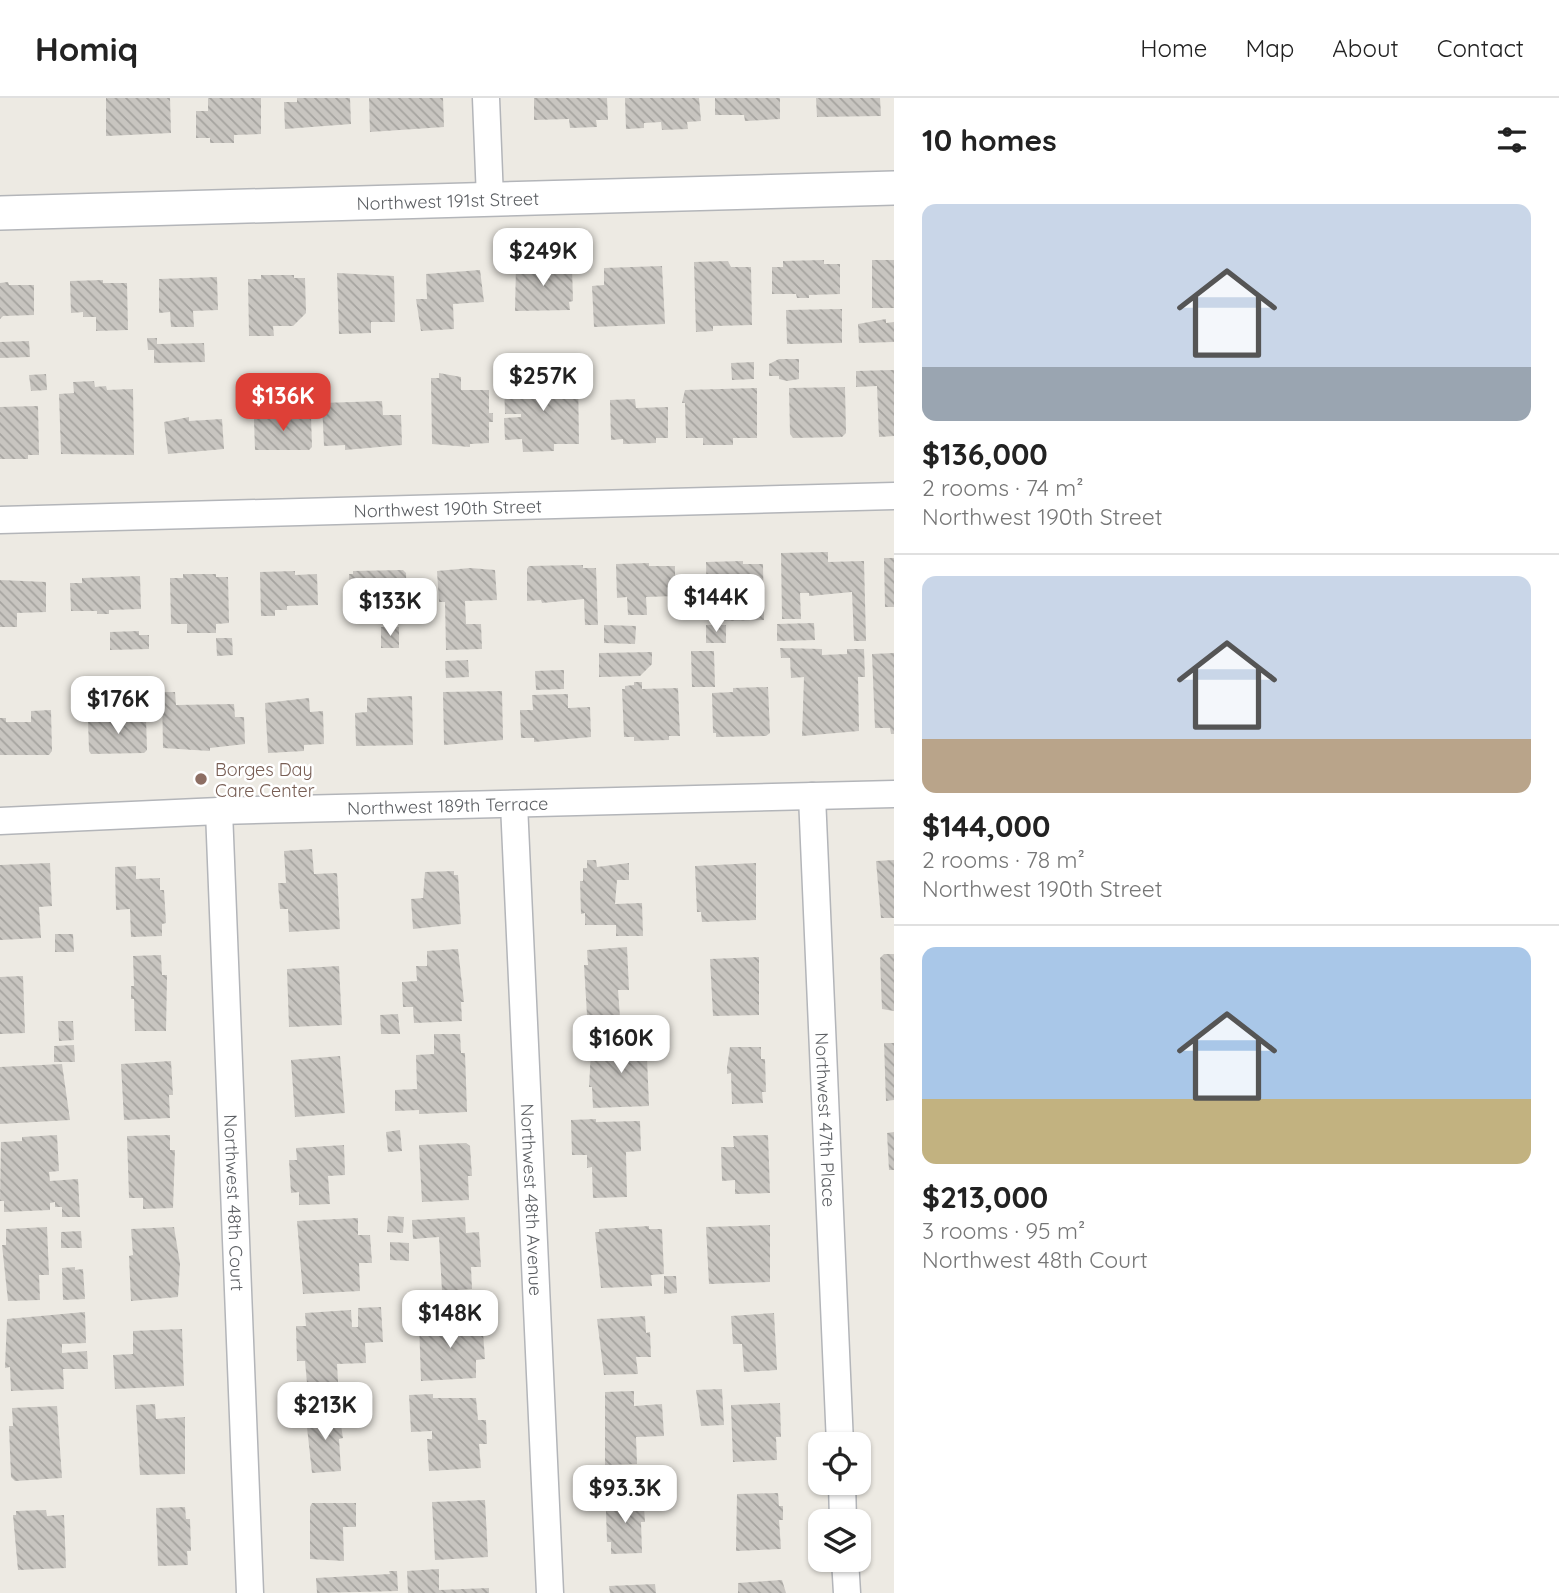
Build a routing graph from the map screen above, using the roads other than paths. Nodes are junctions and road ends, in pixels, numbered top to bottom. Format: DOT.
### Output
graph roads {
  1 [pos="486,98"];
  2 [pos="894,188"];
  3 [pos="490,198"];
  4 [pos="0,213"];
  5 [pos="894,496"];
  6 [pos="0,520"];
  7 [pos="894,794"];
  8 [pos="812,796"];
  9 [pos="514,804"];
  10 [pos="219,811"];
  11 [pos="0,821"];
  12 [pos="839,1432"];
  13 [pos="846,1572"];
  14 [pos="250,1593"];
  15 [pos="550,1593"];
  16 [pos="847,1593"];
  1 -- 3 [label="street"];
  2 -- 3 [label="street, Northwest 191st Street"];
  3 -- 4 [label="street, Northwest 191st Street"];
  5 -- 6 [label="street, Northwest 190th Street"];
  7 -- 8 [label="street, Northwest 189th Terrace"];
  8 -- 9 [label="street, Northwest 189th Terrace"];
  8 -- 12 [label="street, Northwest 47th Place"];
  9 -- 10 [label="street, Northwest 189th Terrace"];
  9 -- 15 [label="street, Northwest 48th Avenue"];
  10 -- 11 [label="street, Northwest 189th Terrace"];
  10 -- 14 [label="street, Northwest 48th Court"];
  13 -- 16 [label="street"];
}
